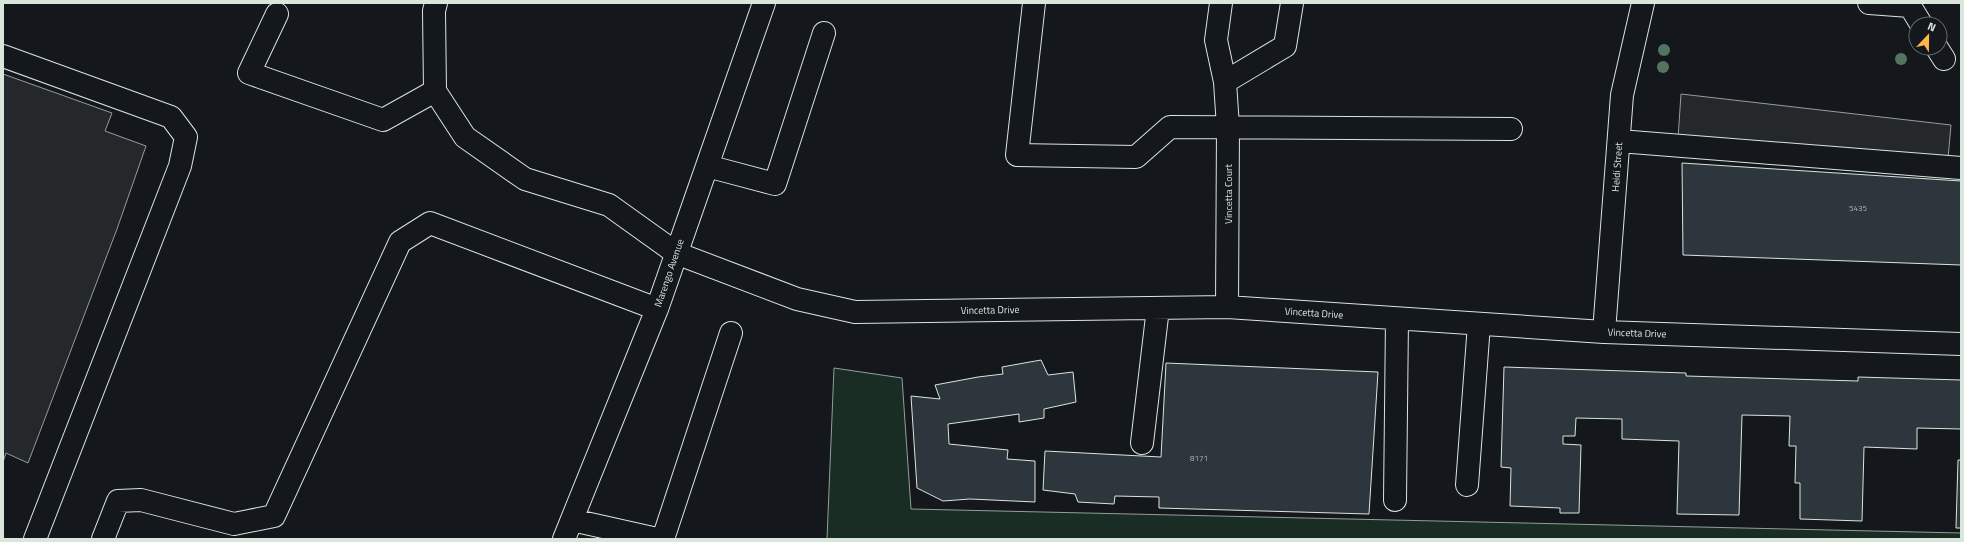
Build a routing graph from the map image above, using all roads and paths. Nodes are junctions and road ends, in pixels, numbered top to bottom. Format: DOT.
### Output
graph roads {
  1 [pos="436,3"];
  2 [pos="764,3"];
  3 [pos="1034,3"];
  4 [pos="1221,3"];
  5 [pos="1292,3"];
  6 [pos="1643,3"];
  7 [pos="1869,3"];
  8 [pos="1914,11"];
  9 [pos="277,14"];
  10 [pos="824,33"];
  11 [pos="3,56"];
  12 [pos="1225,82"];
  13 [pos="435,91"];
  14 [pos="1228,128"];
  15 [pos="1511,130"];
  16 [pos="1619,141"];
  17 [pos="706,166"];
  18 [pos="1961,168"];
  19 [pos="676,253"];
  20 [pos="1158,308"];
  21 [pos="1227,308"];
  22 [pos="657,309"];
  23 [pos="1397,319"];
  24 [pos="1479,324"];
  25 [pos="1604,332"];
  26 [pos="731,333"];
  27 [pos="1961,344"];
  28 [pos="1142,443"];
  29 [pos="1467,485"];
  30 [pos="1395,500"];
  31 [pos="568,529"];
  32 [pos="35,539"];
  33 [pos="103,539"];
  34 [pos="657,539"];
  35 [pos="663,539"];
  1 -- 13 [label="street"];
  2 -- 17 [label="street, Marengo Avenue"];
  3 -- 14 [label="street"];
  4 -- 12 [label="street, Vincetta Court"];
  5 -- 12 [label="street"];
  6 -- 16 [label="street, Heidi Street"];
  7 -- 8 [label="street"];
  9 -- 13 [label="street"];
  10 -- 17 [label="street"];
  11 -- 32 [label="street"];
  12 -- 14 [label="street, Vincetta Court"];
  13 -- 19 [label="street, Vincetta Drive"];
  14 -- 15 [label="street"];
  14 -- 21 [label="street, Vincetta Court"];
  16 -- 18 [label="street"];
  16 -- 25 [label="street, Heidi Street"];
  17 -- 19 [label="street, Marengo Avenue"];
  19 -- 20 [label="street, Vincetta Drive"];
  19 -- 22 [label="street, Marengo Avenue"];
  20 -- 21 [label="street, Vincetta Drive"];
  20 -- 28 [label="street"];
  21 -- 23 [label="street, Vincetta Drive"];
  22 -- 31 [label="street, Marengo Avenue"];
  22 -- 33 [label="street"];
  23 -- 24 [label="street, Vincetta Drive"];
  23 -- 30 [label="street"];
  24 -- 25 [label="street, Vincetta Drive"];
  24 -- 29 [label="street"];
  25 -- 27 [label="street, Vincetta Drive"];
  26 -- 35 [label="street"];
  31 -- 34 [label="street"];
}
